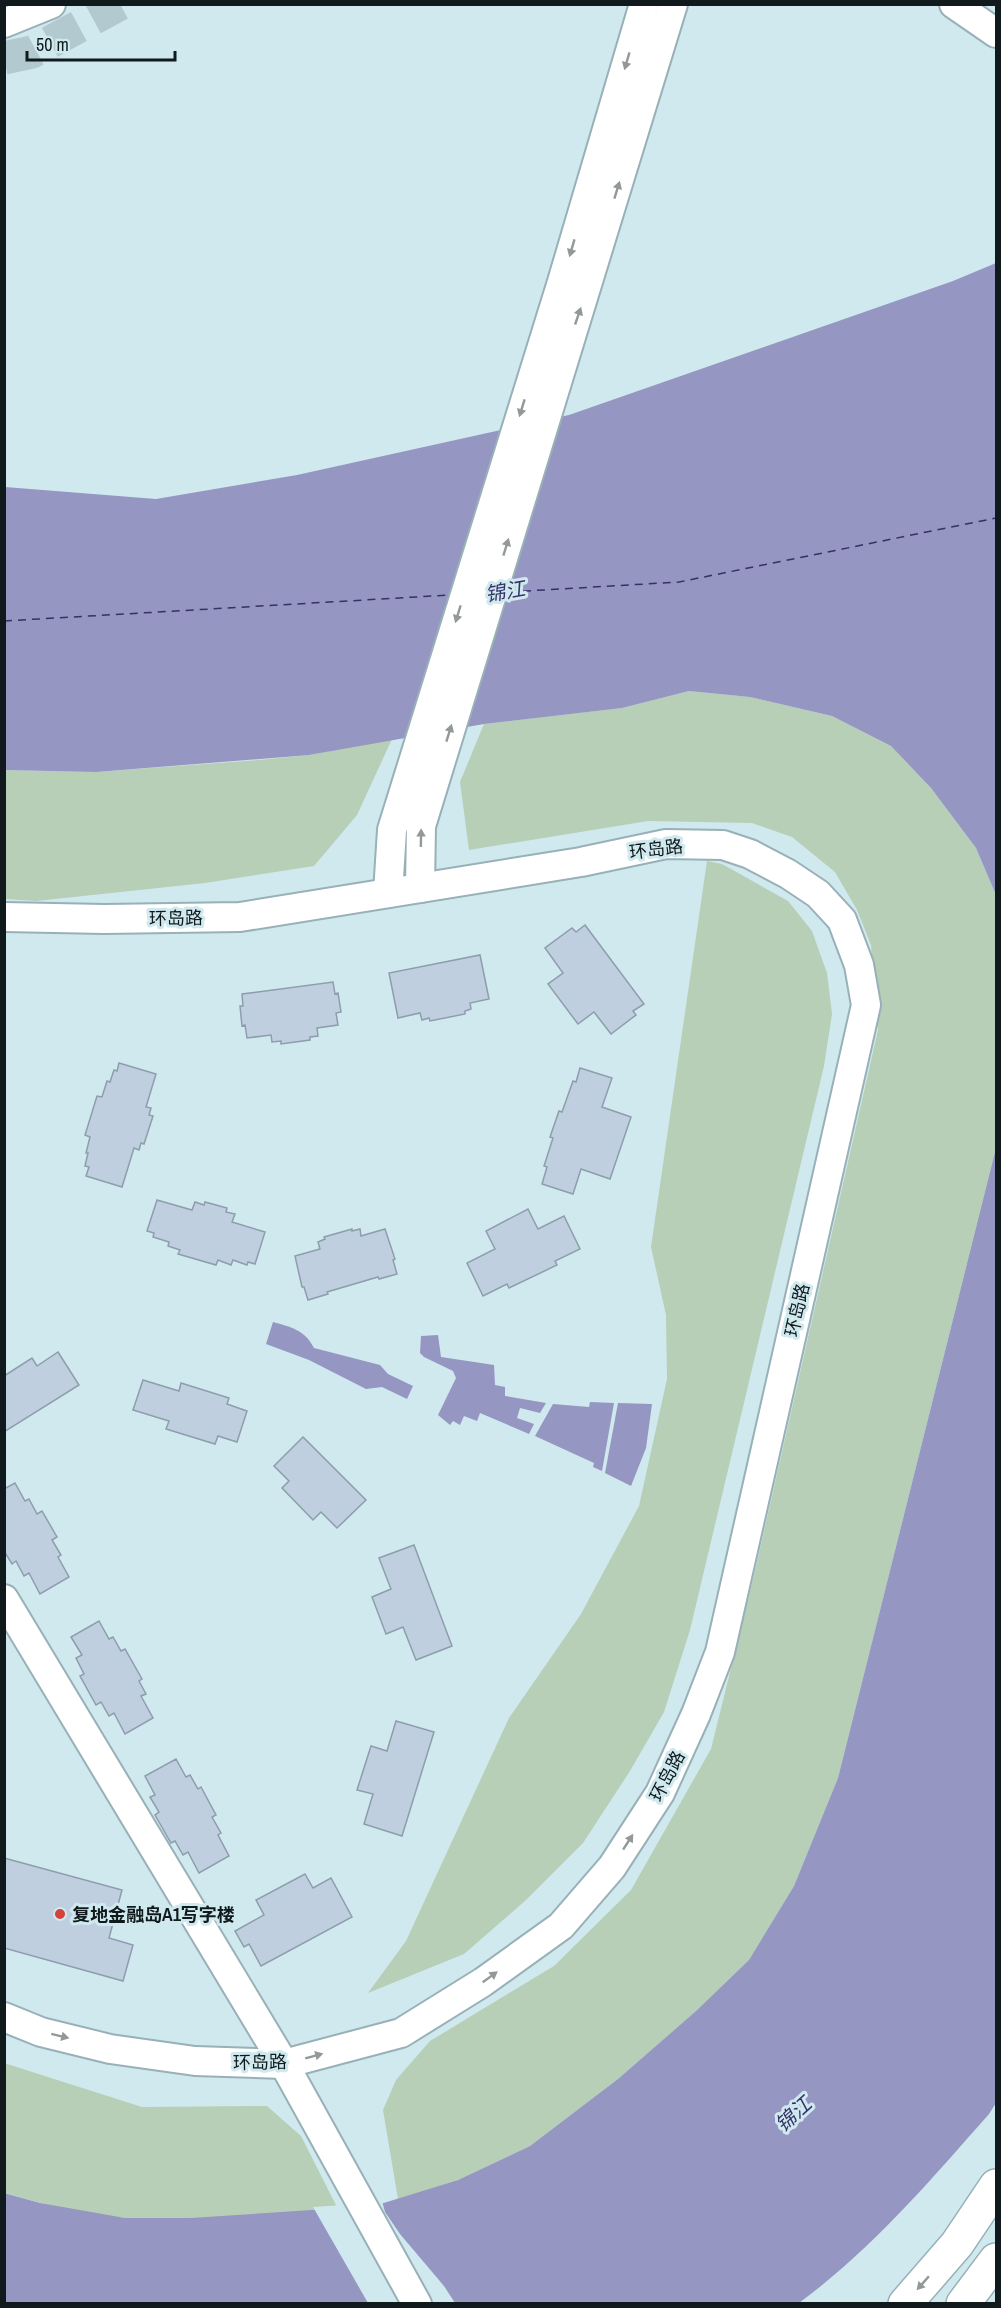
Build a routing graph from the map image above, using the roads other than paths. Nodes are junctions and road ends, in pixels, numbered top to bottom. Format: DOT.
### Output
graph roads {
  1 [pos="51,4"];
  2 [pos="644,4"];
  3 [pos="673,4"];
  4 [pos="954,4"];
  5 [pos="4,23"];
  6 [pos="996,33"];
  7 [pos="420,888"];
  8 [pos="387,893"];
  9 [pos="4,917"];
  10 [pos="4,1599"];
  11 [pos="4,2017"];
  12 [pos="284,2064"];
  13 [pos="996,2186"];
  14 [pos="996,2202"];
  15 [pos="957,2244"];
  16 [pos="996,2260"];
  17 [pos="417,2304"];
  18 [pos="905,2304"];
  19 [pos="963,2304"];
  1 -- 5 [label="street"];
  2 -- 8 [label="street, one-way"];
  7 -- 3 [label="street, one-way"];
  4 -- 6 [label="street"];
  7 -- 8 [label="street, 环岛路"];
  12 -- 7 [label="street, 环岛路, one-way"];
  8 -- 9 [label="street, 环岛路"];
  10 -- 12 [label="street"];
  11 -- 12 [label="street, 环岛路, one-way"];
  12 -- 17 [label="street"];
  13 -- 15 [label="main road"];
  14 -- 15 [label="main road"];
  15 -- 18 [label="main road, one-way"];
  16 -- 19 [label="main road"];
}
